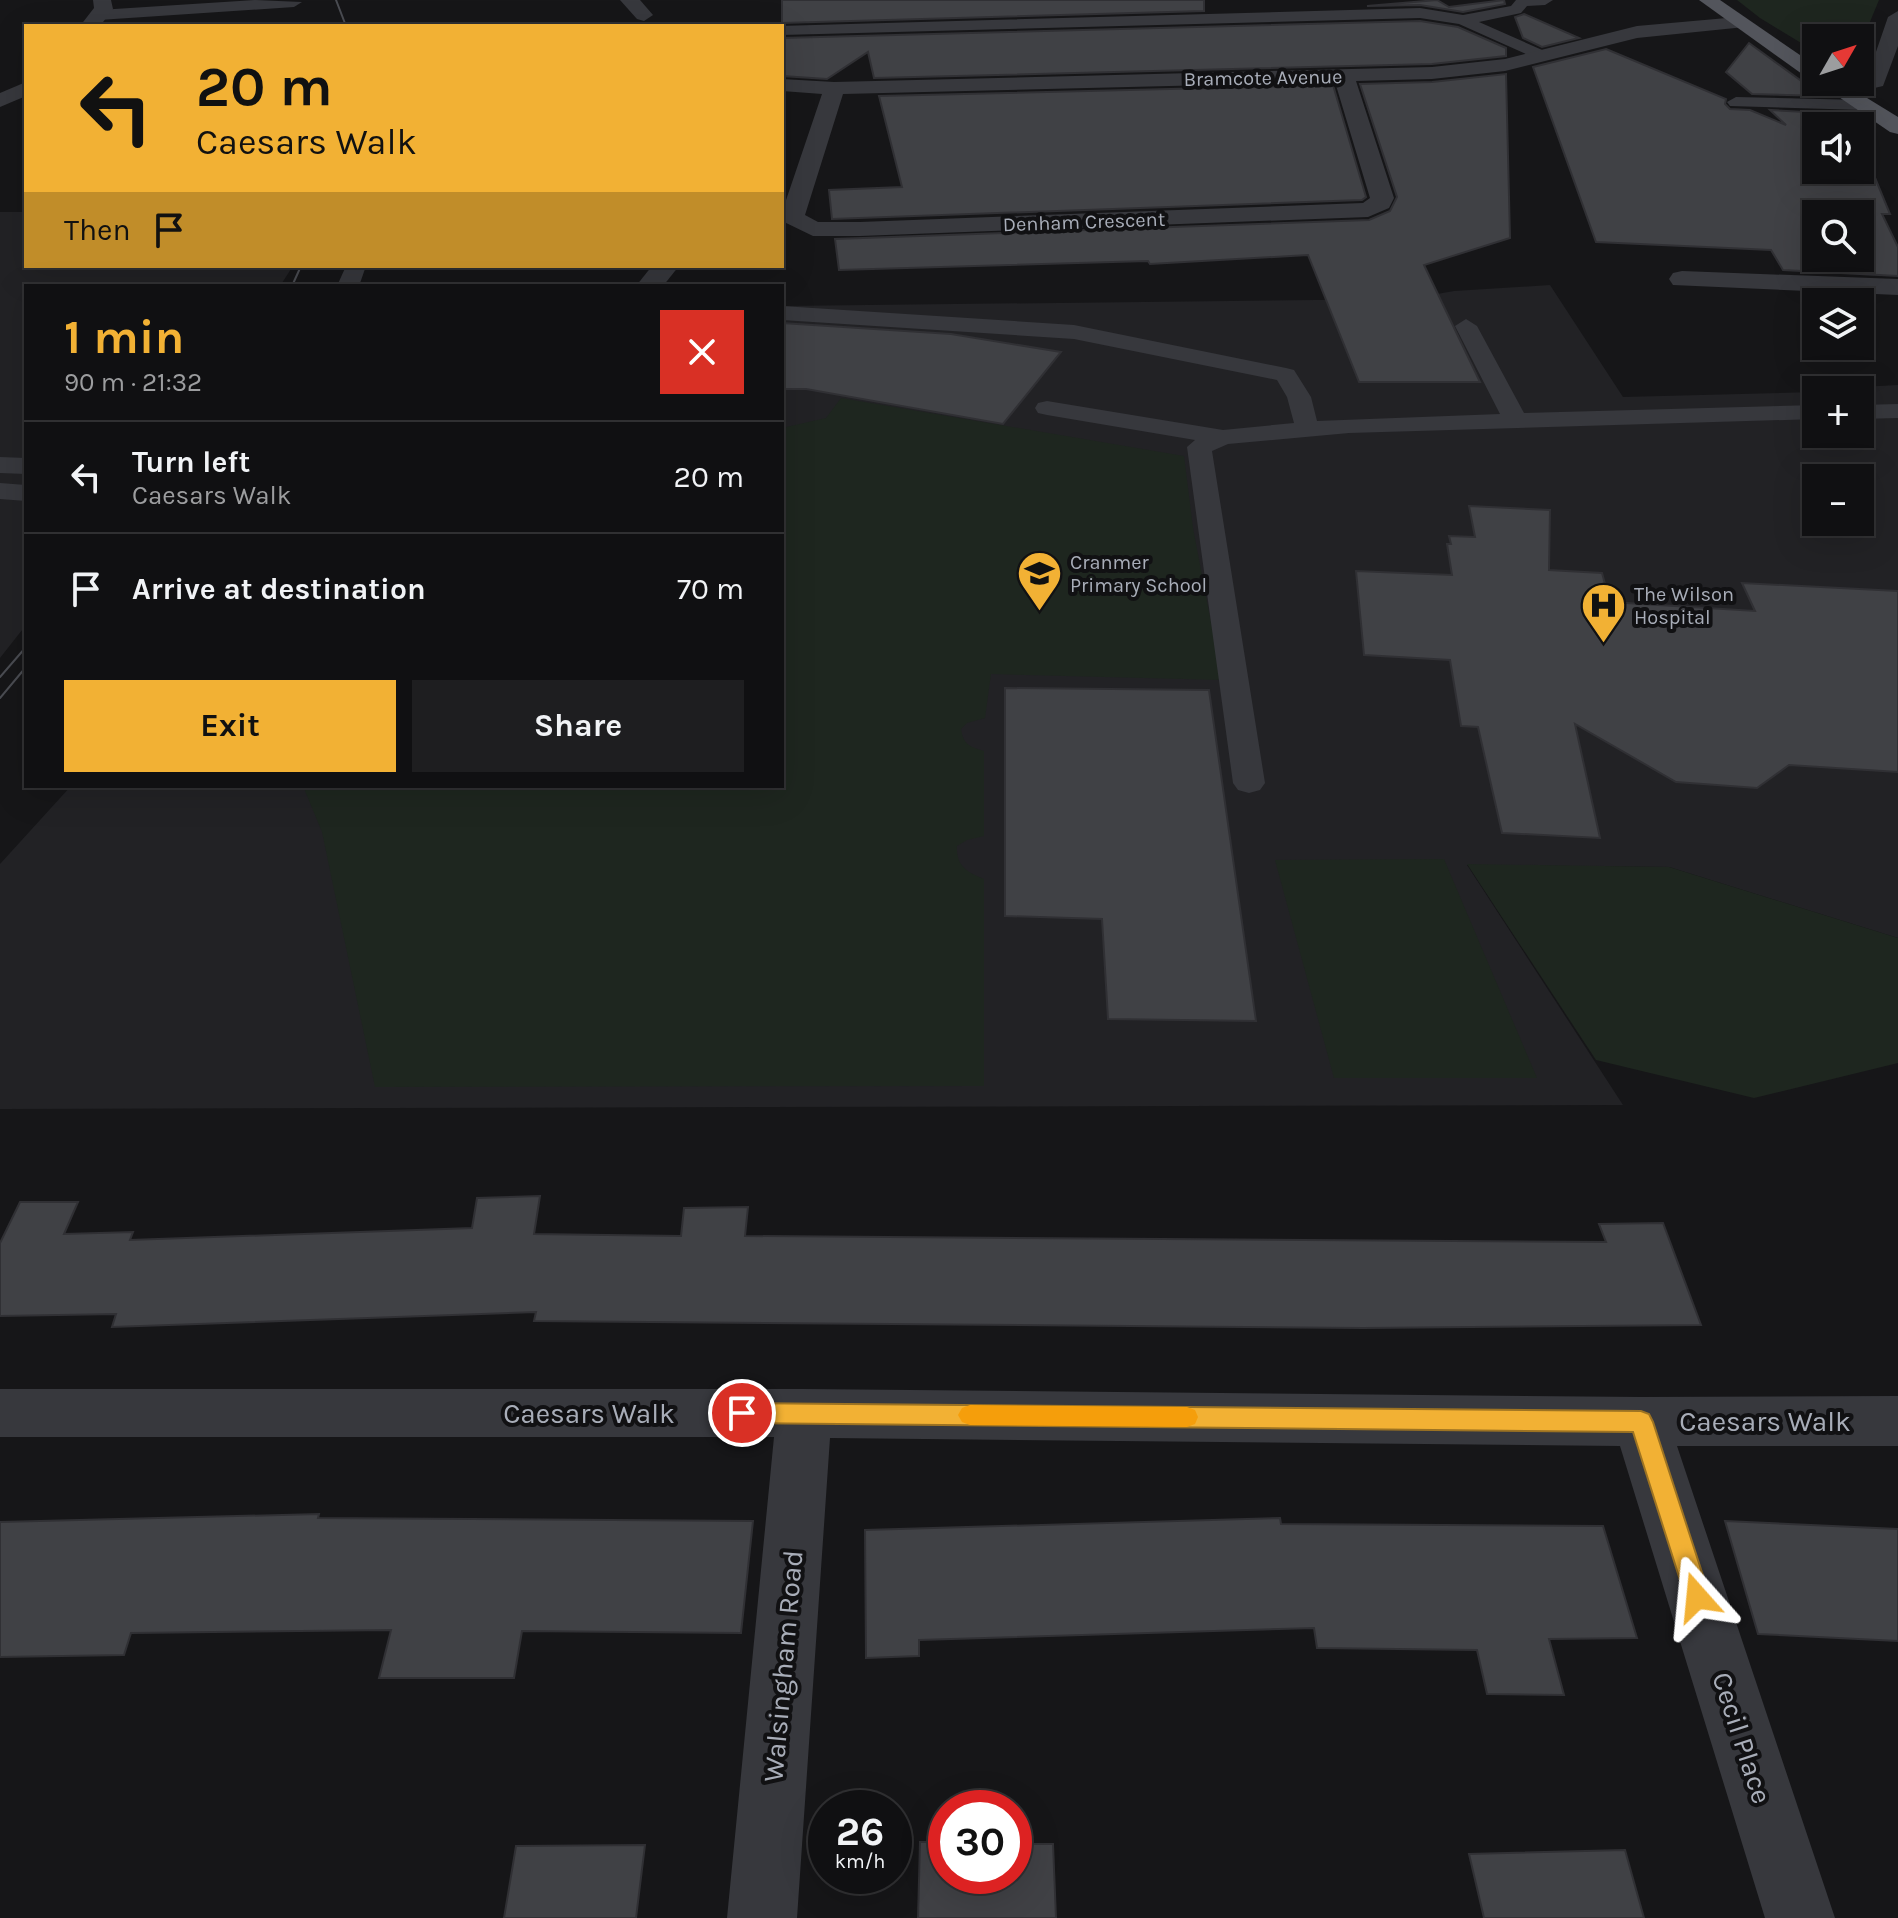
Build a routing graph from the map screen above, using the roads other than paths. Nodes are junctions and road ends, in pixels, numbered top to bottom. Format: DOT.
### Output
graph roads {
  1 [pos="629,0"];
  2 [pos="1545,0"];
  3 [pos="1708,0"];
  4 [pos="294,2"];
  5 [pos="97,14"];
  6 [pos="1898,17"];
  7 [pos="1463,20"];
  8 [pos="650,21"];
  9 [pos="1738,23"];
  10 [pos="784,30"];
  11 [pos="1543,56"];
  12 [pos="1802,66"];
  13 [pos="1344,76"];
  14 [pos="1874,82"];
  15 [pos="784,85"];
  16 [pos="834,88"];
  17 [pos="24,89"];
  18 [pos="1849,96"];
  19 [pos="0,101"];
  20 [pos="1736,102"];
  21 [pos="1863,105"];
  22 [pos="1898,127"];
  23 [pos="789,223"];
  24 [pos="664,268"];
  25 [pos="1682,279"];
  26 [pos="651,284"];
  27 [pos="1898,287"];
  28 [pos="784,313"];
  29 [pos="1466,326"];
  30 [pos="1047,408"];
  31 [pos="1898,411"];
  32 [pos="1802,412"];
  33 [pos="1874,412"];
  34 [pos="1516,421"];
  35 [pos="1307,428"];
  36 [pos="1223,437"];
  37 [pos="0,465"];
  38 [pos="24,466"];
  39 [pos="0,491"];
  40 [pos="24,493"];
  41 [pos="1249,783"];
  42 [pos="0,1413"];
  43 [pos="804,1413"];
  44 [pos="1898,1421"];
  45 [pos="1641,1422"];
  46 [pos="762,1918"];
  47 [pos="1800,1918"];
  1 -- 8 [label="street"];
  2 -- 7 [label="lane"];
  3 -- 9 [label="main road"];
  4 -- 5 [label="lane"];
  6 -- 14 [label="street"];
  7 -- 10 [label="lane"];
  7 -- 11 [label="lane"];
  9 -- 11 [label="street, Bramcote Avenue"];
  9 -- 12 [label="main road"];
  11 -- 13 [label="street, Bramcote Avenue"];
  13 -- 16 [label="street, Bramcote Avenue"];
  13 -- 23 [label="street, Denham Crescent"];
  15 -- 16 [label="street, Bramcote Avenue"];
  16 -- 23 [label="street, Denham Crescent"];
  17 -- 19 [label="street"];
  18 -- 21 [label="main road"];
  20 -- 21 [label="lane"];
  21 -- 22 [label="main road"];
  24 -- 26 [label="street"];
  25 -- 27 [label="street"];
  28 -- 35 [label="lane"];
  29 -- 34 [label="lane"];
  30 -- 36 [label="lane"];
  31 -- 33 [label="lane"];
  32 -- 34 [label="lane"];
  34 -- 35 [label="lane"];
  35 -- 36 [label="lane"];
  36 -- 41 [label="lane"];
  37 -- 38 [label="lane"];
  39 -- 40 [label="lane"];
  42 -- 43 [label="street, Caesars Walk"];
  43 -- 45 [label="street, Caesars Walk"];
  43 -- 46 [label="street, Walsingham Road"];
  44 -- 45 [label="street, Caesars Walk"];
  45 -- 47 [label="street, Cecil Place"];
}
